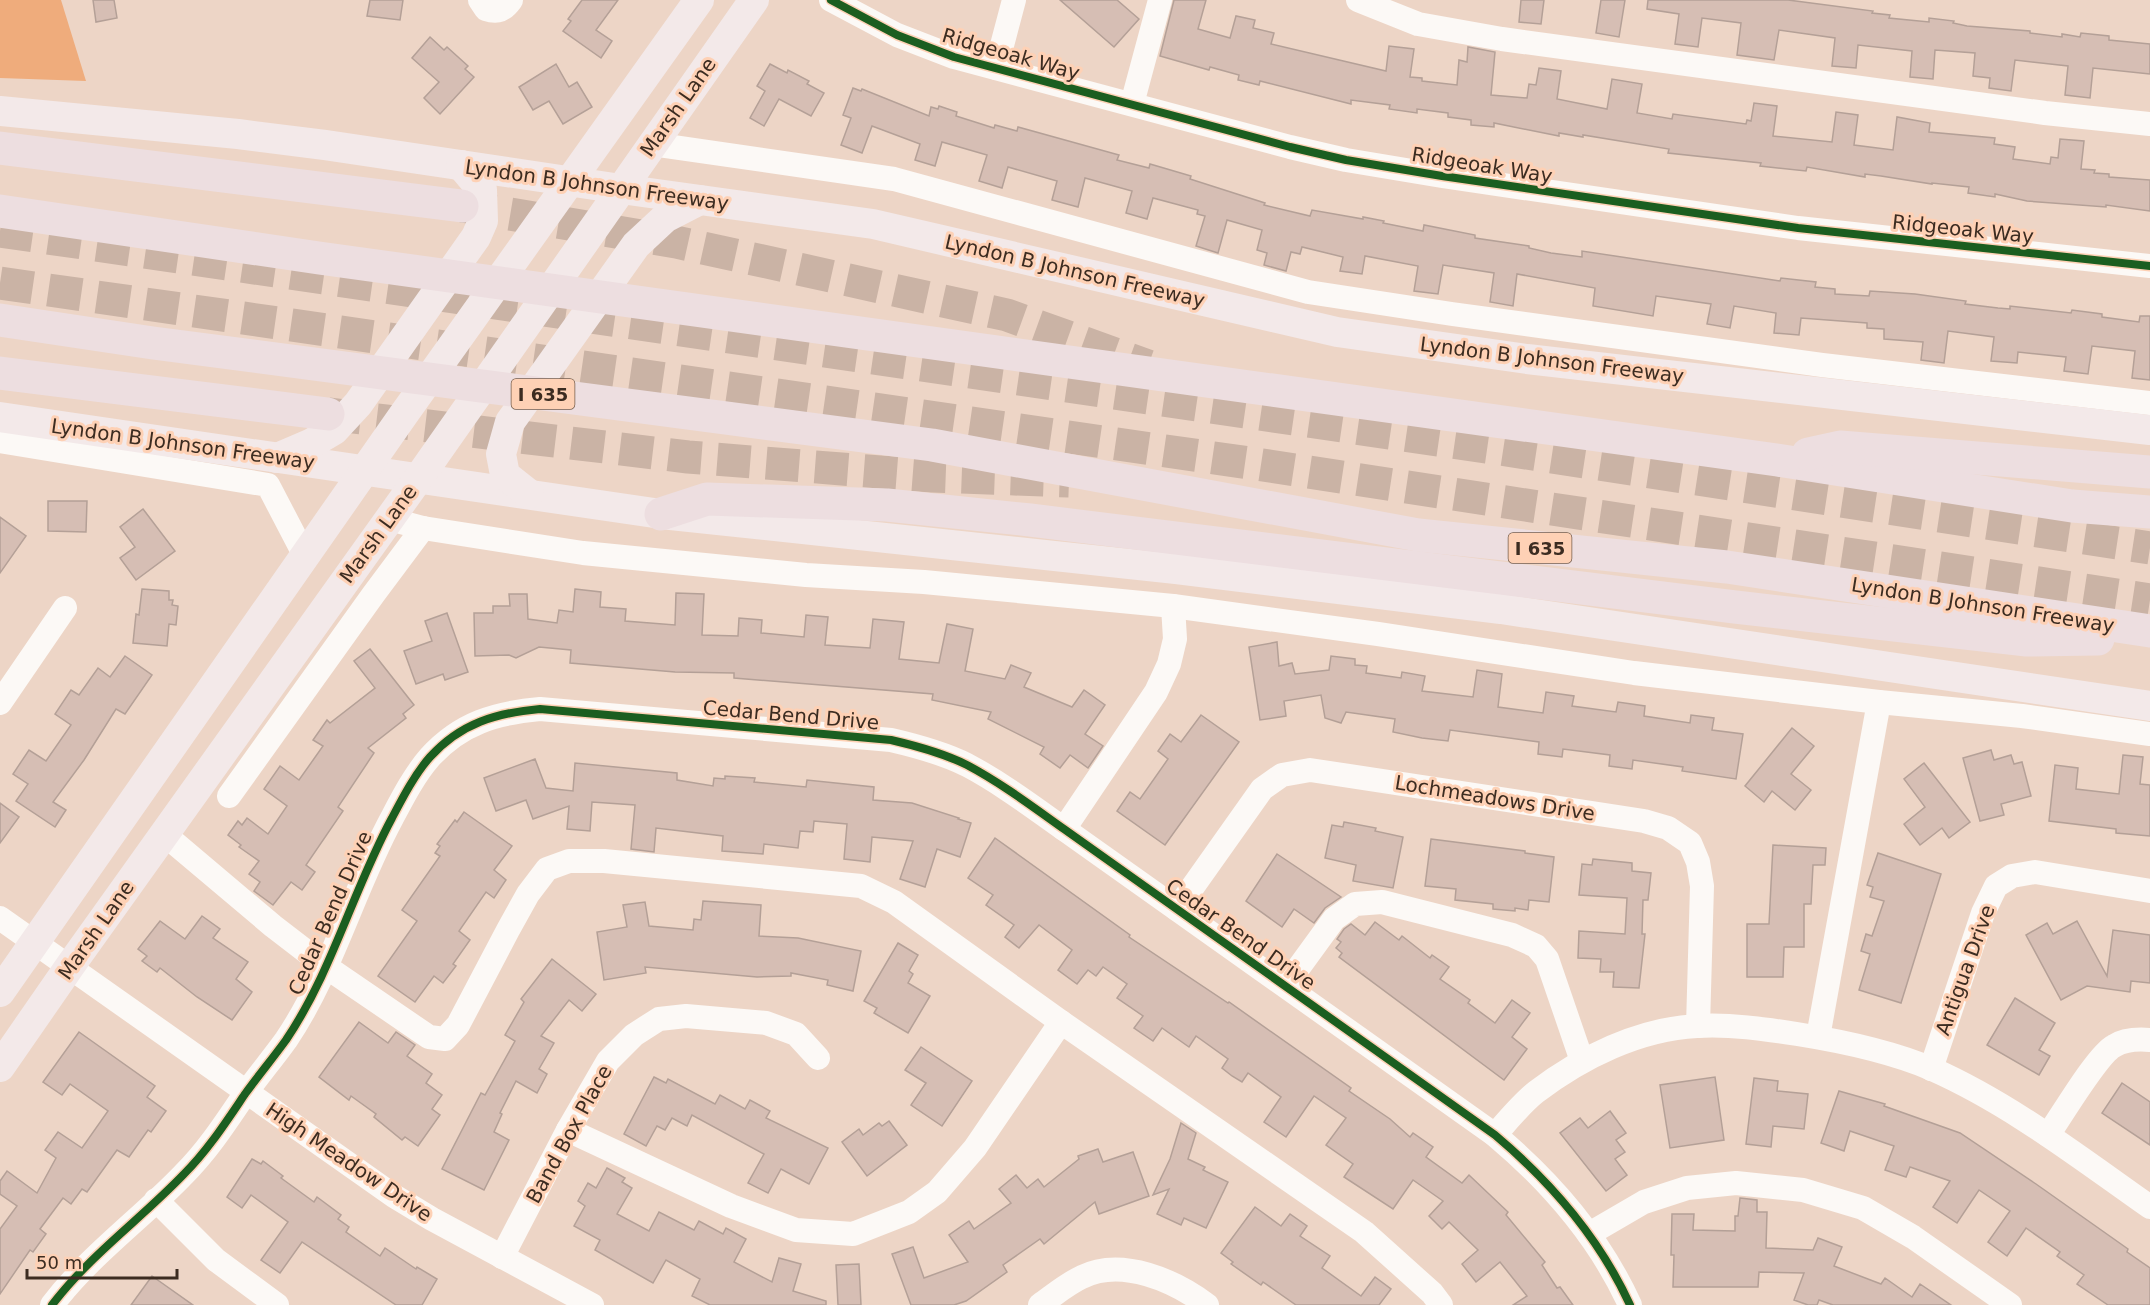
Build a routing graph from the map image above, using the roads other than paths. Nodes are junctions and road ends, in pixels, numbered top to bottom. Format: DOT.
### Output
graph roads {
  1 [pos="480,0"];
  2 [pos="511,0"];
  3 [pos="699,0"];
  4 [pos="754,0"];
  5 [pos="831,0"];
  6 [pos="1014,0"];
  7 [pos="1160,0"];
  8 [pos="1358,0"];
  9 [pos="996,68"];
  10 [pos="1132,104"];
  11 [pos="0,111"];
  12 [pos="2150,124"];
  13 [pos="652,144"];
  14 [pos="0,148"];
  15 [pos="461,165"];
  16 [pos="570,182"];
  17 [pos="621,189"];
  18 [pos="472,198"];
  19 [pos="700,200"];
  20 [pos="0,211"];
  21 [pos="2150,266"];
  22 [pos="0,320"];
  23 [pos="0,373"];
  24 [pos="2150,403"];
  25 [pos="0,417"];
  26 [pos="331,422"];
  27 [pos="2150,430"];
  28 [pos="0,441"];
  29 [pos="277,458"];
  30 [pos="1777,460"];
  31 [pos="365,471"];
  32 [pos="2150,471"];
  33 [pos="418,479"];
  34 [pos="529,494"];
  35 [pos="2150,512"];
  36 [pos="661,514"];
  37 [pos="389,519"];
  38 [pos="423,528"];
  39 [pos="305,556"];
  40 [pos="1173,606"];
  41 [pos="65,608"];
  42 [pos="2150,630"];
  43 [pos="2150,638"];
  44 [pos="1879,702"];
  45 [pos="0,703"];
  46 [pos="2150,706"];
  47 [pos="2150,734"];
  48 [pos="229,796"];
  49 [pos="1065,829"];
  50 [pos="164,834"];
  51 [pos="2150,891"];
  52 [pos="1177,909"];
  53 [pos="0,918"];
  54 [pos="35,942"];
  55 [pos="70,966"];
  56 [pos="325,966"];
  57 [pos="1286,985"];
  58 [pos="0,992"];
  59 [pos="1061,1022"];
  60 [pos="1698,1026"];
  61 [pos="1818,1037"];
  62 [pos="2150,1040"];
  63 [pos="818,1058"];
  64 [pos="1582,1061"];
  65 [pos="0,1067"];
  66 [pos="1931,1069"];
  67 [pos="247,1093"];
  68 [pos="568,1130"];
  69 [pos="1496,1135"];
  70 [pos="2048,1136"];
  71 [pos="156,1200"];
  72 [pos="2150,1207"];
  73 [pos="1589,1234"];
  74 [pos="502,1257"];
  75 [pos="1198,1302"];
  76 [pos="52,1305"];
  77 [pos="277,1305"];
  78 [pos="591,1305"];
  79 [pos="1040,1305"];
  80 [pos="1441,1305"];
  81 [pos="1630,1305"];
  82 [pos="2010,1305"];
  1 -- 2 [label="street"];
  3 -- 16 [label="main road"];
  4 -- 13 [label="main road, Marsh Lane"];
  5 -- 9 [label="street, Ridgeoak Way"];
  6 -- 9 [label="street"];
  7 -- 10 [label="street"];
  8 -- 12 [label="street"];
  9 -- 10 [label="street, Ridgeoak Way"];
  10 -- 21 [label="street, Ridgeoak Way"];
  11 -- 15 [label="main road, Lyndon B Johnson Freeway"];
  13 -- 17 [label="main road, Marsh Lane"];
  13 -- 24 [label="street"];
  14 -- 18 [label="highway"];
  15 -- 16 [label="main road, Lyndon B Johnson Freeway"];
  15 -- 18 [label="main road"];
  16 -- 17 [label="main road, Lyndon B Johnson Freeway"];
  16 -- 31 [label="main road"];
  17 -- 19 [label="main road, Lyndon B Johnson Freeway"];
  17 -- 33 [label="main road, Marsh Lane"];
  18 -- 26 [label="main road"];
  19 -- 27 [label="main road, Lyndon B Johnson Freeway"];
  19 -- 34 [label="main road"];
  20 -- 30 [label="highway"];
  22 -- 42 [label="highway, Lyndon B Johnson Freeway / I 635"];
  23 -- 26 [label="highway"];
  25 -- 29 [label="main road, Lyndon B Johnson Freeway"];
  26 -- 29 [label="main road"];
  28 -- 39 [label="street"];
  29 -- 31 [label="main road, Lyndon B Johnson Freeway"];
  30 -- 32 [label="highway"];
  30 -- 35 [label="highway"];
  31 -- 33 [label="main road, Lyndon B Johnson Freeway"];
  31 -- 39 [label="main road"];
  33 -- 34 [label="main road, Lyndon B Johnson Freeway"];
  33 -- 37 [label="main road, Marsh Lane"];
  34 -- 36 [label="main road, Lyndon B Johnson Freeway"];
  36 -- 43 [label="highway"];
  36 -- 46 [label="main road, Lyndon B Johnson Freeway"];
  37 -- 38 [label="street"];
  37 -- 50 [label="main road, Marsh Lane"];
  38 -- 40 [label="street"];
  38 -- 48 [label="street"];
  39 -- 54 [label="main road"];
  40 -- 44 [label="street"];
  40 -- 49 [label="street"];
  41 -- 45 [label="street"];
  44 -- 47 [label="street"];
  44 -- 61 [label="street"];
  49 -- 52 [label="street, Cedar Bend Drive"];
  49 -- 56 [label="street, Cedar Bend Drive"];
  50 -- 55 [label="main road, Marsh Lane"];
  50 -- 56 [label="street"];
  51 -- 66 [label="street, Antigua Drive"];
  52 -- 57 [label="street, Cedar Bend Drive"];
  52 -- 60 [label="street, Lochmeadows Drive"];
  53 -- 54 [label="street, High Meadow Drive"];
  54 -- 55 [label="street, High Meadow Drive"];
  54 -- 58 [label="main road"];
  55 -- 65 [label="main road, Marsh Lane"];
  55 -- 67 [label="street, High Meadow Drive"];
  56 -- 59 [label="street"];
  56 -- 67 [label="street, Cedar Bend Drive"];
  57 -- 64 [label="street"];
  57 -- 69 [label="street, Cedar Bend Drive"];
  59 -- 68 [label="street"];
  59 -- 80 [label="street"];
  60 -- 61 [label="street"];
  60 -- 64 [label="street"];
  61 -- 66 [label="street"];
  62 -- 70 [label="street"];
  63 -- 68 [label="street, Band Box Place"];
  64 -- 69 [label="street"];
  66 -- 70 [label="street"];
  67 -- 71 [label="street, Cedar Bend Drive"];
  67 -- 74 [label="street, High Meadow Drive"];
  68 -- 74 [label="street, Band Box Place"];
  69 -- 73 [label="street, Cedar Bend Drive"];
  70 -- 72 [label="street"];
  71 -- 76 [label="street, Cedar Bend Drive"];
  71 -- 77 [label="street"];
  73 -- 81 [label="street, Cedar Bend Drive"];
  73 -- 82 [label="street"];
  74 -- 78 [label="street, High Meadow Drive"];
  75 -- 79 [label="street"];
}
